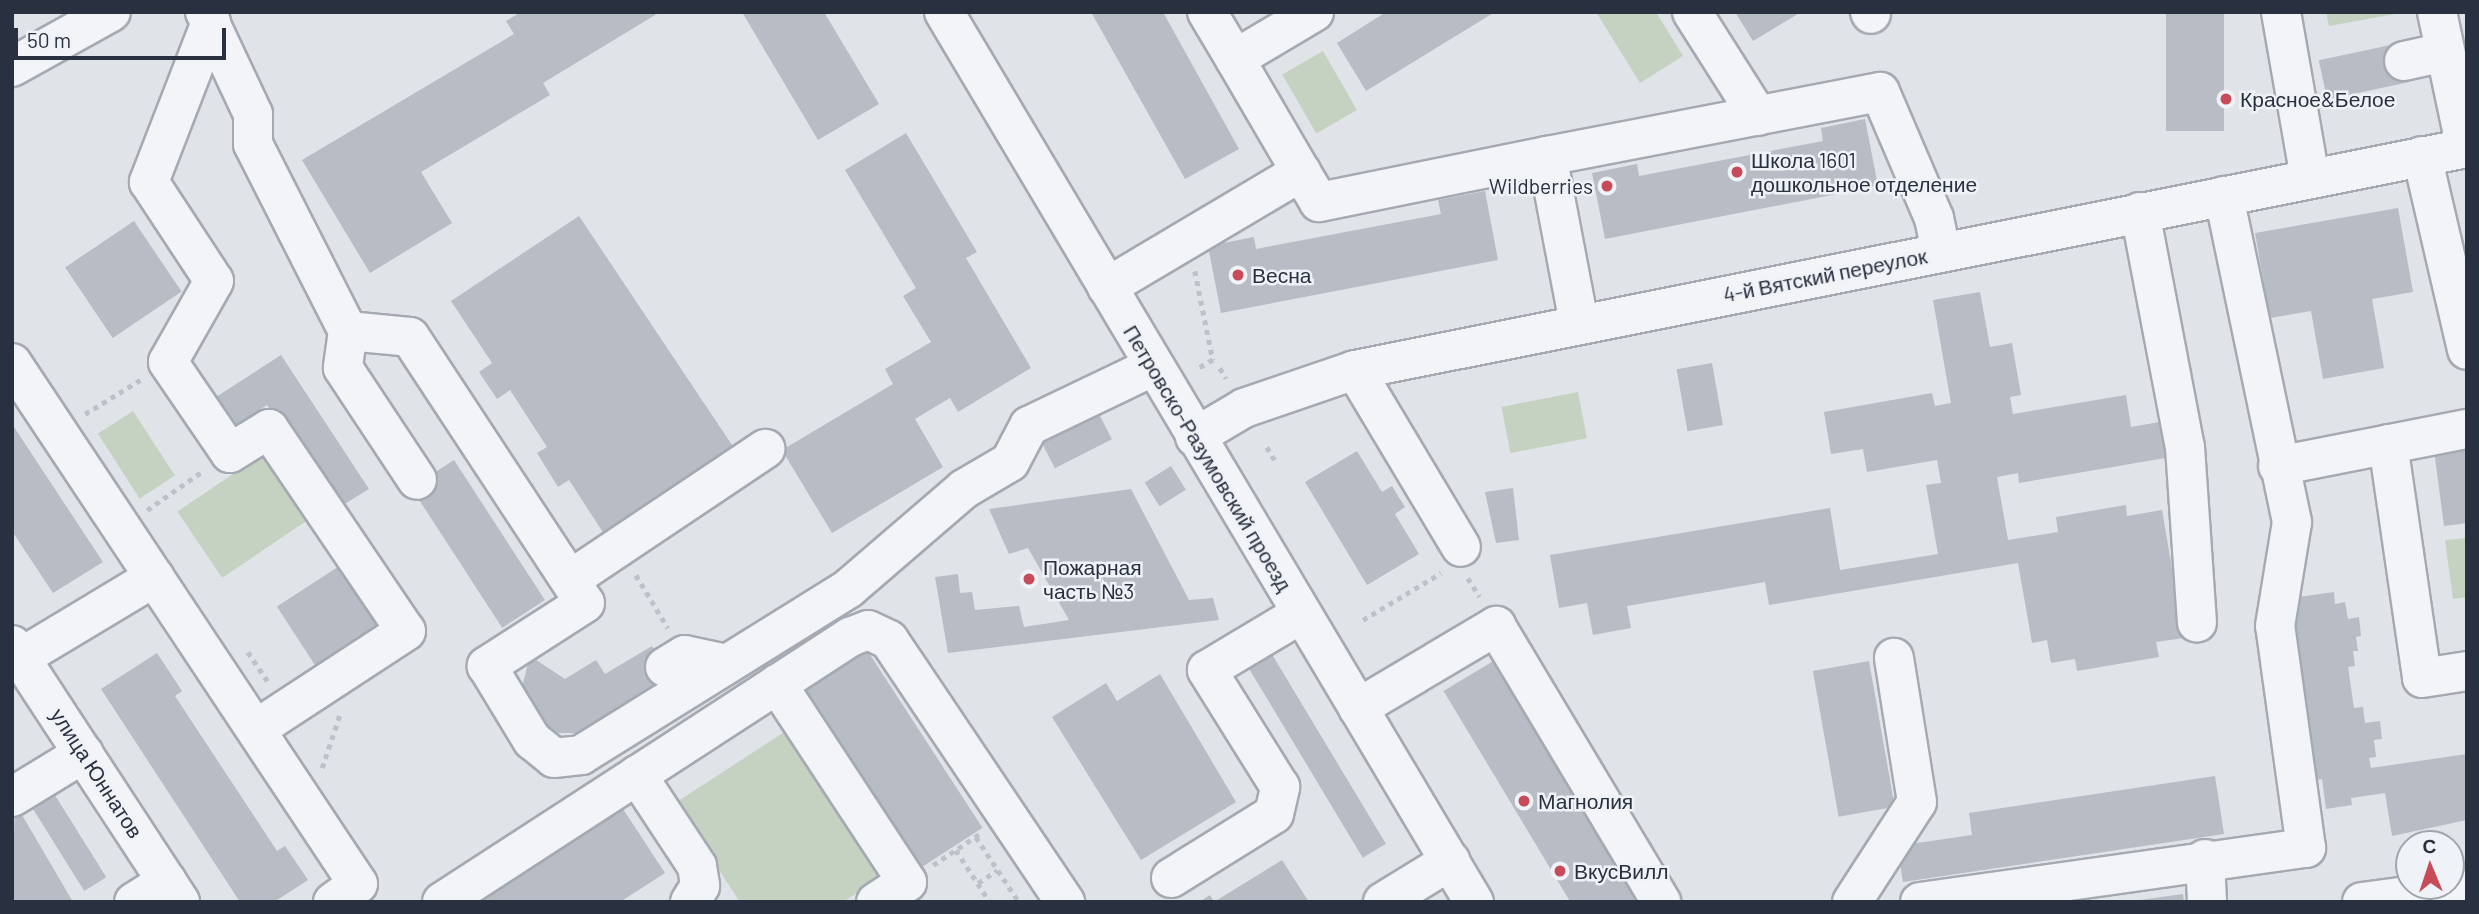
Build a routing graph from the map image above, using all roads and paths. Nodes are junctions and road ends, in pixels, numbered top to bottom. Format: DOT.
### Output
graph roads {
  1 [pos="111,12"];
  2 [pos="944,12"];
  3 [pos="1207,12"];
  4 [pos="1314,12"];
  5 [pos="1692,12"];
  6 [pos="2281,12"];
  7 [pos="208,17"];
  8 [pos="2442,34"];
  9 [pos="1235,60"];
  10 [pos="2404,61"];
  11 [pos="12,67"];
  12 [pos="1758,116"];
  13 [pos="2466,148"];
  14 [pos="1546,156"];
  15 [pos="2422,156"];
  16 [pos="1301,172"];
  17 [pos="2309,178"];
  18 [pos="2224,195"];
  19 [pos="2140,212"];
  20 [pos="1189,239"];
  21 [pos="1941,252"];
  22 [pos="1107,287"];
  23 [pos="1579,323"];
  24 [pos="348,331"];
  25 [pos="2467,350"];
  26 [pos="169,362"];
  27 [pos="12,363"];
  28 [pos="1220,368"];
  29 [pos="1171,370"];
  30 [pos="1355,370"];
  31 [pos="1226,378"];
  32 [pos="2467,429"];
  33 [pos="58,431"];
  34 [pos="1195,437"];
  35 [pos="2388,444"];
  36 [pos="1267,447"];
  37 [pos="765,449"];
  38 [pos="230,453"];
  39 [pos="1276,462"];
  40 [pos="2278,466"];
  41 [pos="417,480"];
  42 [pos="122,528"];
  43 [pos="618,547"];
  44 [pos="1460,555"];
  45 [pos="155,577"];
  46 [pos="571,579"];
  47 [pos="1301,614"];
  48 [pos="1363,620"];
  49 [pos="2197,623"];
  50 [pos="1496,626"];
  51 [pos="16,651"];
  52 [pos="1894,658"];
  53 [pos="675,661"];
  54 [pos="356,663"];
  55 [pos="727,664"];
  56 [pos="2467,671"];
  57 [pos="777,684"];
  58 [pos="1358,708"];
  59 [pos="256,729"];
  60 [pos="84,753"];
  61 [pos="638,775"];
  62 [pos="12,797"];
  63 [pos="308,810"];
  64 [pos="1009,816"];
  65 [pos="976,837"];
  66 [pos="956,850"];
  67 [pos="2205,859"];
  68 [pos="1450,861"];
  69 [pos="934,864"];
  70 [pos="998,870"];
  71 [pos="1171,878"];
  72 [pos="978,883"];
  73 [pos="2467,888"];
  74 [pos="173,891"];
  75 [pos="134,902"];
  76 [pos="333,902"];
  77 [pos="442,902"];
  78 [pos="690,902"];
  79 [pos="876,902"];
  80 [pos="990,902"];
  81 [pos="1019,902"];
  82 [pos="1065,902"];
  83 [pos="1383,902"];
  84 [pos="1474,902"];
  85 [pos="1661,902"];
  86 [pos="1852,902"];
  87 [pos="1920,902"];
  88 [pos="2207,902"];
  89 [pos="2361,902"];
  1 -- 11 [label="street"];
  2 -- 22 [label="street, Петровско-Разумовский проезд"];
  3 -- 9 [label="street"];
  4 -- 9 [label="street"];
  5 -- 12 [label="street"];
  6 -- 17 [label="street"];
  7 -- 24 [label="street"];
  7 -- 26 [label="street"];
  8 -- 10 [label="street"];
  8 -- 13 [label="street"];
  9 -- 16 [label="street"];
  12 -- 14 [label="street"];
  12 -- 21 [label="street"];
  13 -- 15 [label="street, 4-й Вятский переулок"];
  14 -- 16 [label="street"];
  14 -- 23 [label="street"];
  15 -- 17 [label="street, 4-й Вятский переулок"];
  15 -- 25 [label="street"];
  16 -- 20 [label="street"];
  17 -- 18 [label="street, 4-й Вятский переулок"];
  18 -- 19 [label="street, 4-й Вятский переулок"];
  18 -- 40 [label="street"];
  19 -- 21 [label="street, 4-й Вятский переулок"];
  19 -- 49 [label="street"];
  20 -- 22 [label="street"];
  20 -- 29 [label="path"];
  21 -- 23 [label="street, 4-й Вятский переулок"];
  22 -- 29 [label="street, Петровско-Разумовский проезд"];
  23 -- 30 [label="street, 4-й Вятский переулок"];
  24 -- 41 [label="street"];
  24 -- 46 [label="street"];
  26 -- 33 [label="path"];
  26 -- 38 [label="street"];
  27 -- 33 [label="street"];
  28 -- 31 [label="path"];
  29 -- 34 [label="street, Петровско-Разумовский проезд"];
  29 -- 55 [label="street"];
  30 -- 34 [label="street, 4-й Вятский переулок"];
  30 -- 44 [label="street"];
  32 -- 35 [label="street"];
  33 -- 42 [label="street"];
  34 -- 47 [label="street, Петровско-Разумовский проезд"];
  35 -- 40 [label="street"];
  35 -- 56 [label="street"];
  36 -- 39 [label="path"];
  37 -- 43 [label="street"];
  38 -- 42 [label="path"];
  38 -- 54 [label="street"];
  40 -- 67 [label="street"];
  42 -- 45 [label="street"];
  43 -- 46 [label="street"];
  43 -- 53 [label="path"];
  44 -- 48 [label="path"];
  44 -- 50 [label="path"];
  45 -- 51 [label="street"];
  45 -- 59 [label="street"];
  46 -- 55 [label="street"];
  47 -- 58 [label="street, Петровско-Разумовский проезд"];
  47 -- 71 [label="street"];
  50 -- 58 [label="street"];
  50 -- 85 [label="street"];
  51 -- 60 [label="street, улица Юннатов"];
  52 -- 86 [label="street"];
  53 -- 55 [label="street"];
  54 -- 59 [label="street"];
  54 -- 63 [label="path"];
  57 -- 61 [label="street"];
  57 -- 64 [label="street"];
  57 -- 79 [label="street"];
  58 -- 68 [label="street, Петровско-Разумовский проезд"];
  59 -- 63 [label="street"];
  60 -- 62 [label="street"];
  60 -- 74 [label="street, улица Юннатов"];
  61 -- 77 [label="street"];
  61 -- 78 [label="street"];
  63 -- 76 [label="street"];
  64 -- 65 [label="path"];
  64 -- 82 [label="street"];
  65 -- 66 [label="path"];
  65 -- 70 [label="path"];
  66 -- 69 [label="path"];
  66 -- 72 [label="path"];
  67 -- 87 [label="street"];
  67 -- 88 [label="street"];
  68 -- 83 [label="street"];
  68 -- 84 [label="street, Петровско-Разумовский проезд"];
  70 -- 72 [label="path"];
  70 -- 81 [label="path"];
  72 -- 80 [label="path"];
  73 -- 89 [label="street"];
  74 -- 75 [label="street"];
}
